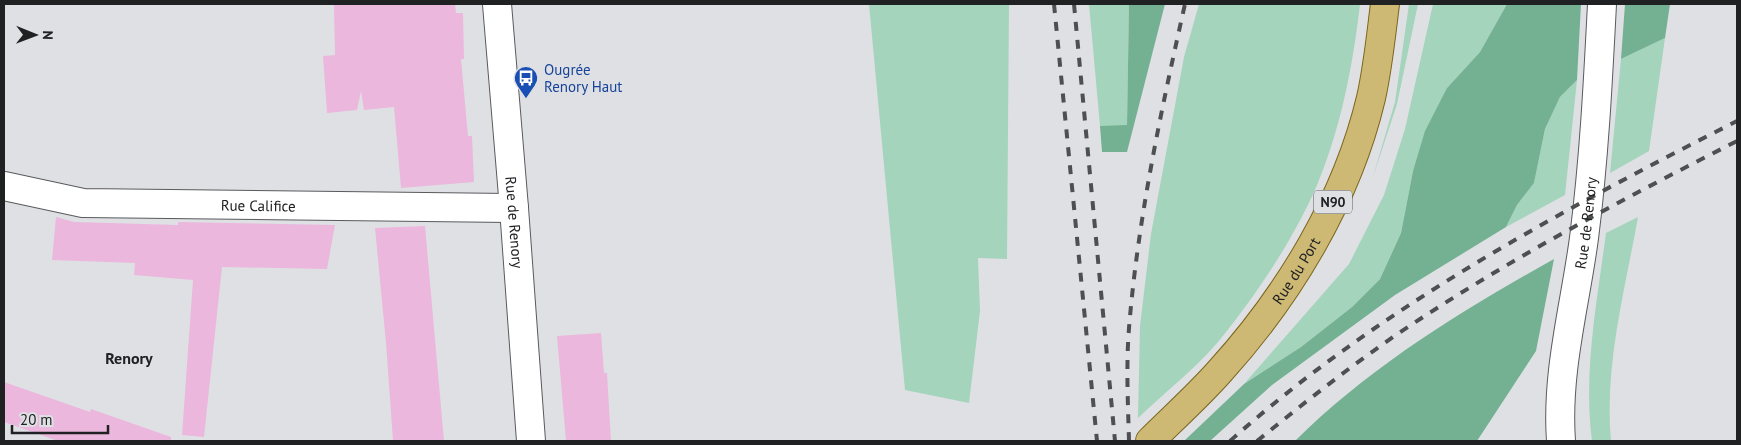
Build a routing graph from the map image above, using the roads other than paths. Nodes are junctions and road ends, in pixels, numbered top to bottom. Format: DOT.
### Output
graph roads {
  1 [pos="497,4"];
  2 [pos="1384,4"];
  3 [pos="1602,4"];
  4 [pos="4,186"];
  5 [pos="514,208"];
  6 [pos="531,441"];
  7 [pos="1150,441"];
  8 [pos="1561,441"];
  1 -- 5 [label="street, Rue de Renory"];
  2 -- 7 [label="main road, Rue du Port / N90"];
  3 -- 8 [label="street, Rue de Renory"];
  4 -- 5 [label="street, Rue Califice"];
  5 -- 6 [label="street, Rue de Renory"];
}
